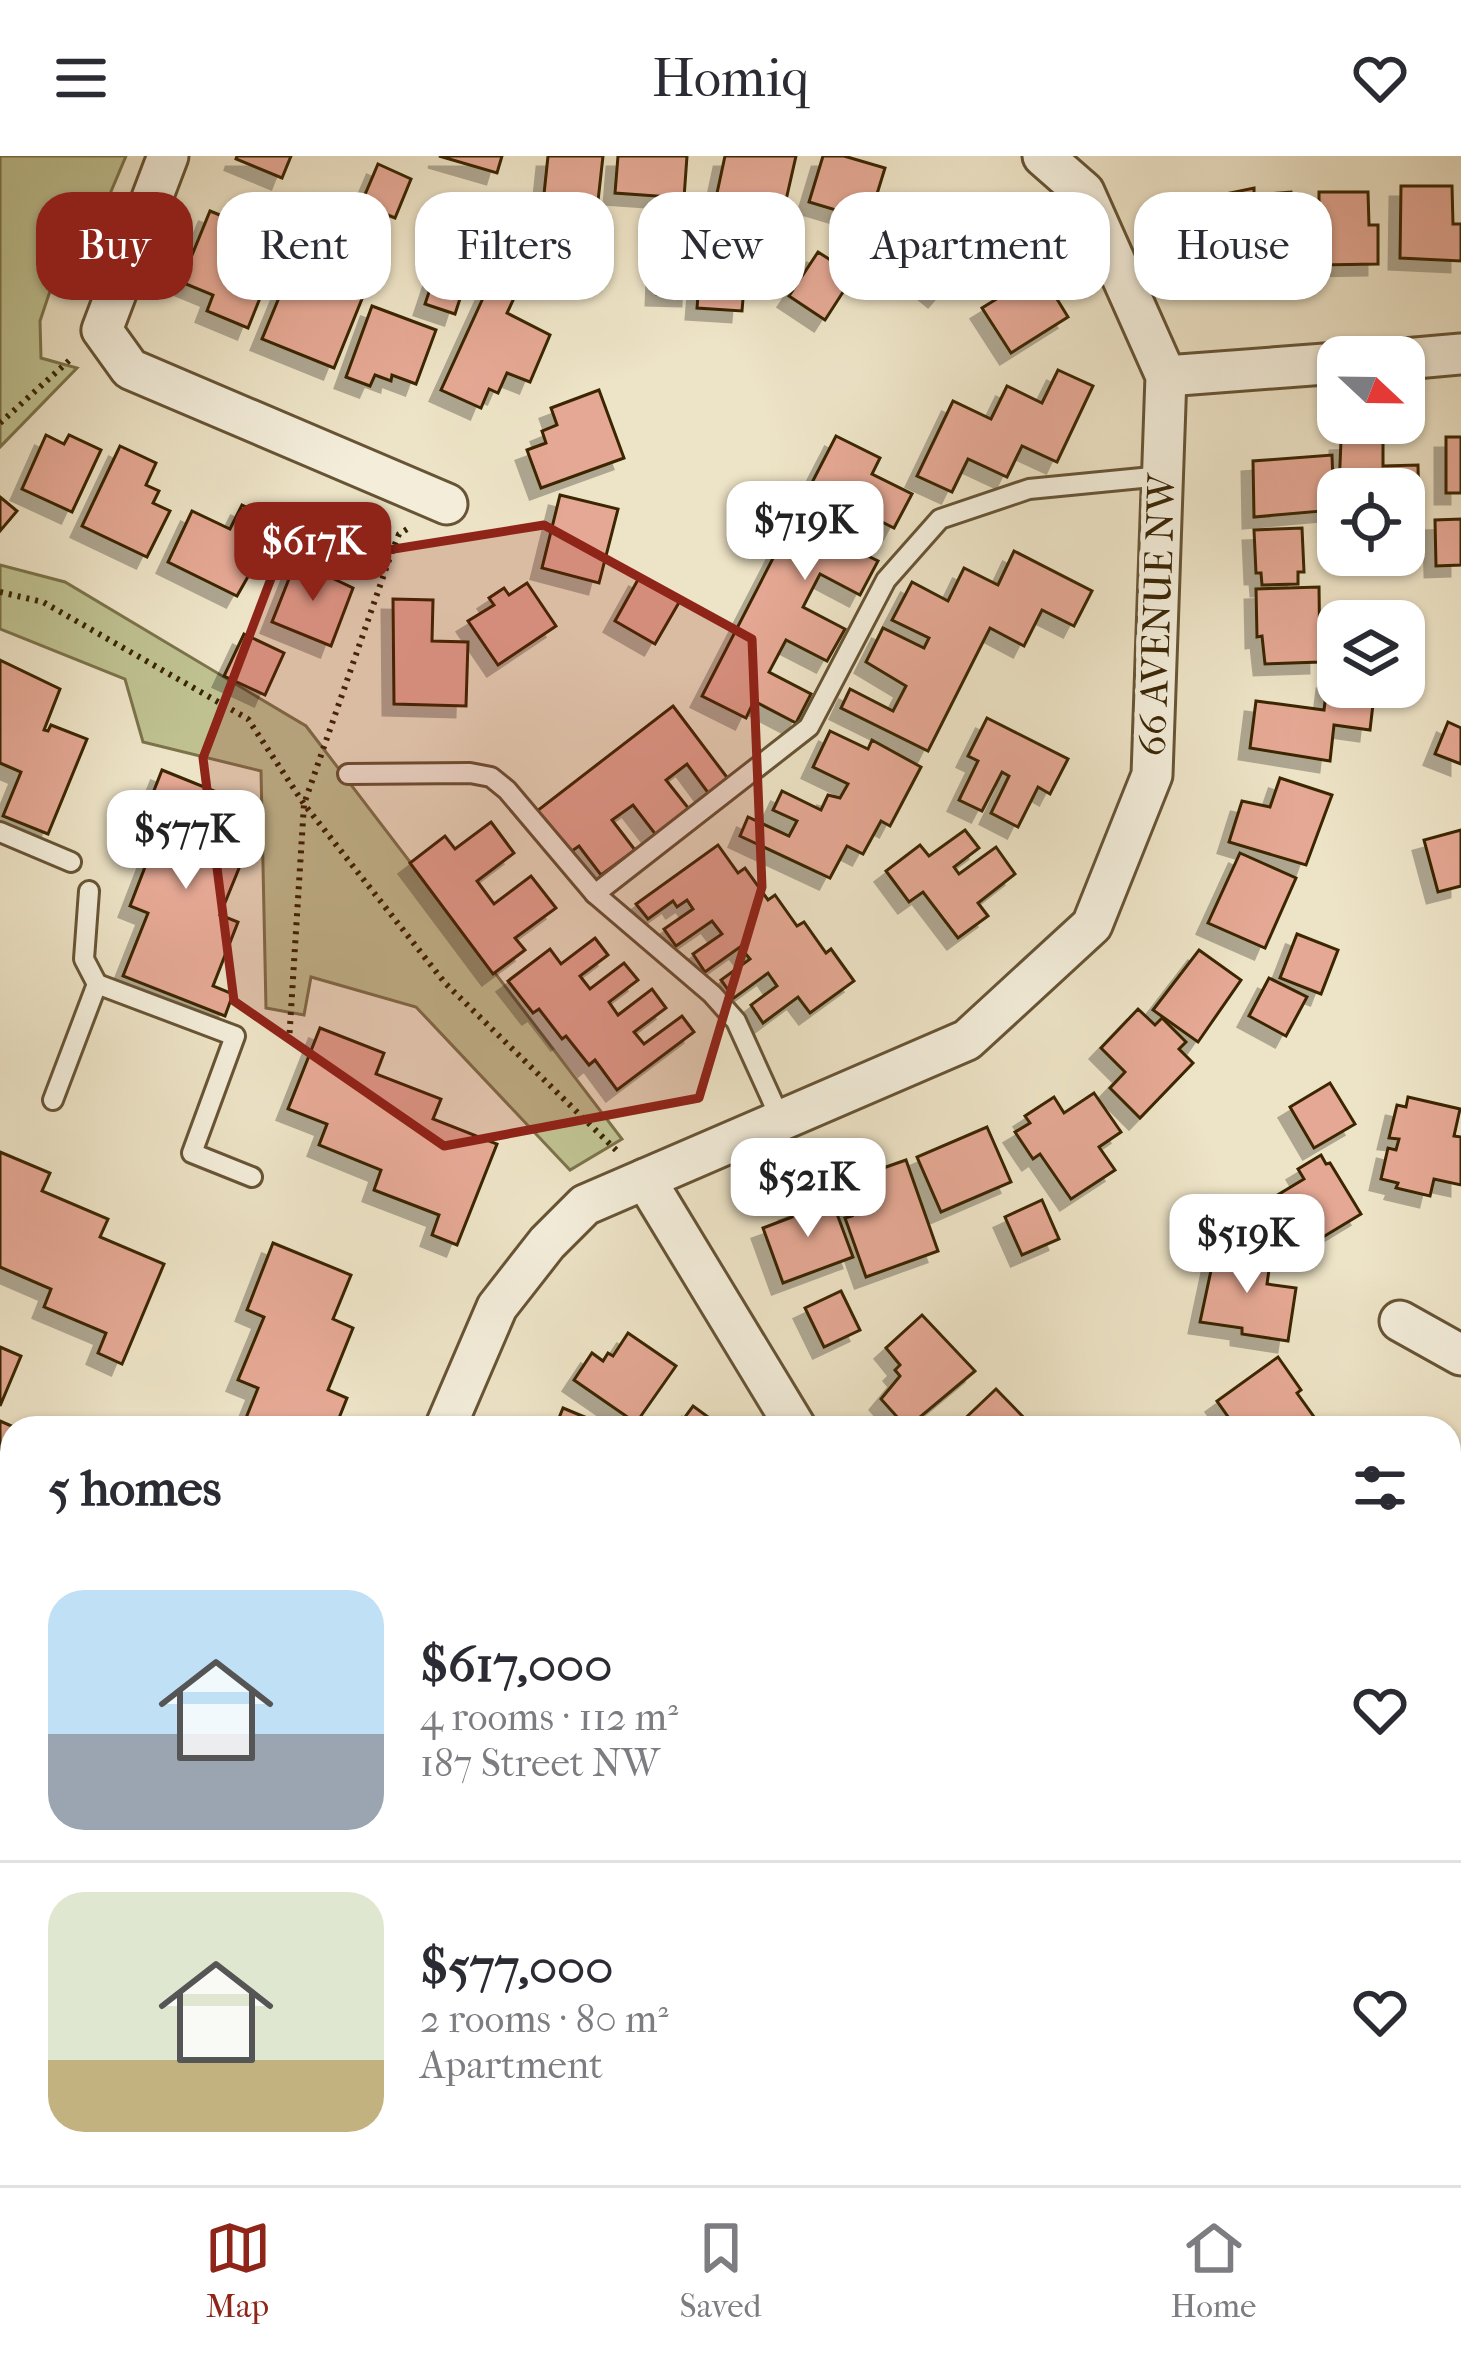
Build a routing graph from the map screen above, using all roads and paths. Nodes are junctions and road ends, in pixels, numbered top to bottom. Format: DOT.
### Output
graph roads {
  1 [pos="168,156"];
  2 [pos="1043,156"];
  3 [pos="103,330"];
  4 [pos="1461,355"];
  5 [pos="1425,357"];
  6 [pos="1317,365"];
  7 [pos="1166,376"];
  8 [pos="0,423"];
  9 [pos="1162,476"];
  10 [pos="447,504"];
  11 [pos="0,592"];
  12 [pos="349,774"];
  13 [pos="0,832"];
  14 [pos="70,862"];
  15 [pos="89,891"];
  16 [pos="596,894"];
  17 [pos="97,984"];
  18 [pos="53,1100"];
  19 [pos="781,1120"];
  20 [pos="252,1177"];
  21 [pos="645,1179"];
  22 [pos="1400,1321"];
  23 [pos="1461,1355"];
  24 [pos="450,1416"];
  25 [pos="789,1416"];
  1 -- 3 [label="street"];
  2 -- 7 [label="street"];
  3 -- 8 [label="path"];
  3 -- 10 [label="street"];
  4 -- 5 [label="street"];
  6 -- 7 [label="street"];
  7 -- 9 [label="street, 66 AVENUE NW"];
  9 -- 16 [label="lane"];
  9 -- 19 [label="street, 66 AVENUE NW"];
  11 -- 21 [label="path"];
  12 -- 16 [label="lane"];
  13 -- 14 [label="lane"];
  15 -- 17 [label="lane"];
  16 -- 19 [label="lane"];
  17 -- 18 [label="lane"];
  17 -- 20 [label="lane"];
  19 -- 21 [label="street, 66 AVENUE NW"];
  21 -- 24 [label="street, 66 AVENUE NW"];
  21 -- 25 [label="street"];
  22 -- 23 [label="street"];
}
